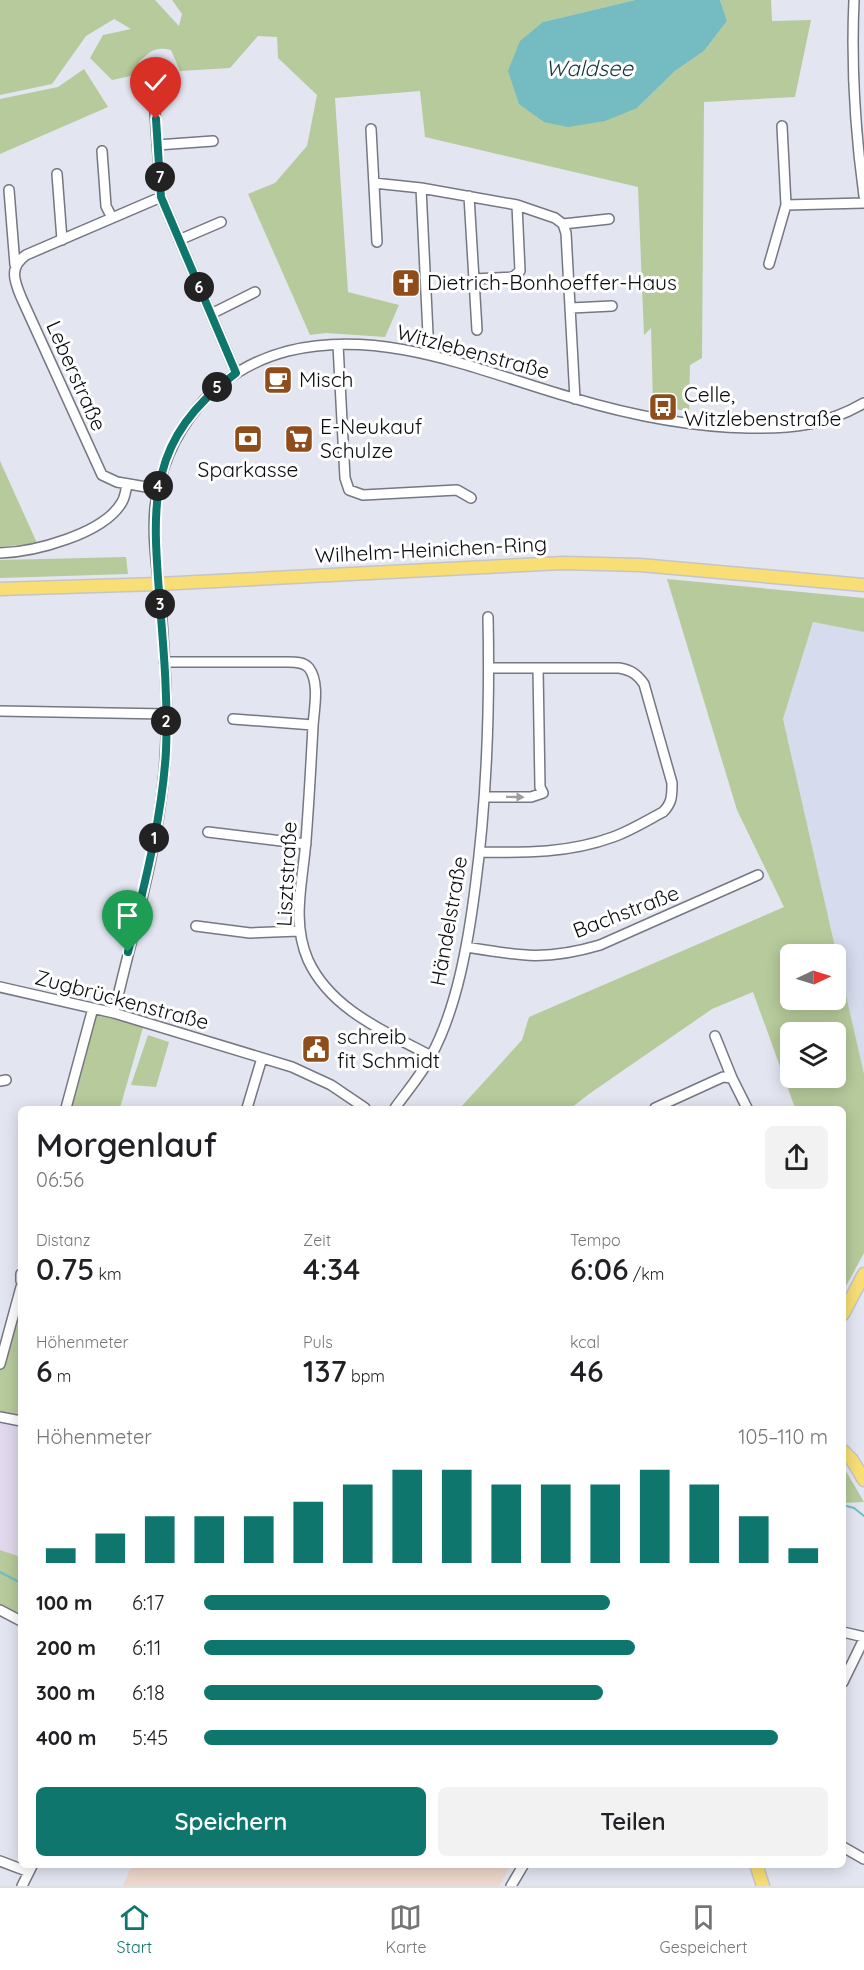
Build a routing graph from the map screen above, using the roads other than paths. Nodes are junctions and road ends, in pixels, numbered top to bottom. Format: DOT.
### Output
graph roads {
  1 [pos="854,0"];
  2 [pos="164,94"];
  3 [pos="782,126"];
  4 [pos="371,129"];
  5 [pos="213,141"];
  6 [pos="157,145"];
  7 [pos="102,151"];
  8 [pos="57,174"];
  9 [pos="374,183"];
  10 [pos="422,188"];
  11 [pos="9,190"];
  12 [pos="469,196"];
  13 [pos="864,196"];
  14 [pos="161,197"];
  15 [pos="864,203"];
  16 [pos="517,205"];
  17 [pos="786,205"];
  18 [pos="112,218"];
  19 [pos="609,219"];
  20 [pos="221,222"];
  21 [pos="562,224"];
  22 [pos="62,240"];
  23 [pos="179,240"];
  24 [pos="377,242"];
  25 [pos="769,264"];
  26 [pos="15,265"];
  27 [pos="474,279"];
  28 [pos="255,292"];
  29 [pos="612,306"];
  30 [pos="571,308"];
  31 [pos="211,314"];
  32 [pos="477,330"];
  33 [pos="338,345"];
  34 [pos="429,355"];
  35 [pos="236,373"];
  36 [pos="575,399"];
  37 [pos="864,403"];
  38 [pos="127,484"];
  39 [pos="158,489"];
  40 [pos="471,498"];
  41 [pos="0,553"];
  42 [pos="158,584"];
  43 [pos="864,585"];
  44 [pos="0,589"];
  45 [pos="488,617"];
  46 [pos="164,662"];
  47 [pos="489,668"];
  48 [pos="538,668"];
  49 [pos="0,711"];
  50 [pos="166,714"];
  51 [pos="233,719"];
  52 [pos="313,725"];
  53 [pos="486,797"];
  54 [pos="208,832"];
  55 [pos="306,844"];
  56 [pos="480,852"];
  57 [pos="758,875"];
  58 [pos="196,926"];
  59 [pos="299,931"];
  60 [pos="466,947"];
  61 [pos="0,987"];
  62 [pos="93,1008"];
  63 [pos="114,1014"];
  64 [pos="715,1036"];
  65 [pos="431,1056"];
  66 [pos="262,1058"];
  67 [pos="732,1078"];
  68 [pos="67,1106"];
  69 [pos="248,1106"];
  70 [pos="362,1106"];
  71 [pos="396,1106"];
  72 [pos="659,1106"];
  73 [pos="746,1106"];
  74 [pos="864,1274"];
  75 [pos="18,1298"];
  76 [pos="846,1308"];
  77 [pos="0,1364"];
  78 [pos="0,1417"];
  79 [pos="18,1420"];
  80 [pos="846,1454"];
  81 [pos="864,1480"];
  82 [pos="0,1610"];
  83 [pos="18,1619"];
  84 [pos="846,1633"];
  85 [pos="864,1638"];
  86 [pos="860,1656"];
  87 [pos="846,1675"];
  88 [pos="846,1849"];
  89 [pos="864,1859"];
  90 [pos="0,1861"];
  91 [pos="18,1865"];
  92 [pos="31,1868"];
  93 [pos="522,1868"];
  94 [pos="757,1868"];
  95 [pos="22,1886"];
  96 [pos="511,1886"];
  97 [pos="764,1886"];
  1 -- 13 [label="street"];
  2 -- 6 [label="street"];
  3 -- 17 [label="street"];
  4 -- 9 [label="street"];
  5 -- 6 [label="street"];
  6 -- 14 [label="street"];
  7 -- 18 [label="street"];
  8 -- 22 [label="street"];
  9 -- 10 [label="street"];
  9 -- 24 [label="street"];
  10 -- 12 [label="street"];
  10 -- 34 [label="street"];
  11 -- 26 [label="street, Leberstraße"];
  12 -- 16 [label="street"];
  12 -- 27 [label="street"];
  14 -- 18 [label="street"];
  14 -- 23 [label="street"];
  15 -- 17 [label="street"];
  16 -- 21 [label="street"];
  16 -- 27 [label="street"];
  17 -- 25 [label="street"];
  18 -- 22 [label="street"];
  19 -- 21 [label="street"];
  20 -- 23 [label="street"];
  21 -- 30 [label="street"];
  22 -- 26 [label="street"];
  23 -- 31 [label="street"];
  26 -- 38 [label="street, Leberstraße"];
  27 -- 32 [label="street"];
  28 -- 31 [label="street"];
  29 -- 30 [label="street"];
  30 -- 36 [label="street"];
  31 -- 35 [label="street"];
  33 -- 34 [label="street, Witzlebenstraße"];
  33 -- 35 [label="street, Witzlebenstraße"];
  33 -- 40 [label="street"];
  34 -- 36 [label="street, Witzlebenstraße"];
  35 -- 39 [label="street, Witzlebenstraße"];
  36 -- 37 [label="street, Witzlebenstraße"];
  38 -- 39 [label="street, Leberstraße"];
  38 -- 41 [label="street"];
  39 -- 42 [label="street, Witzlebenstraße"];
  42 -- 43 [label="main road, Wilhelm-Heinichen-Ring"];
  42 -- 44 [label="main road, Wilhelm-Heinichen-Ring"];
  42 -- 46 [label="street, Witzlebenstraße"];
  45 -- 47 [label="street, Händelstraße"];
  46 -- 50 [label="street, Witzlebenstraße"];
  46 -- 52 [label="street, Lisztstraße"];
  47 -- 48 [label="street"];
  47 -- 53 [label="street, Händelstraße"];
  53 -- 48 [label="street, one-way"];
  48 -- 56 [label="street"];
  49 -- 50 [label="street"];
  50 -- 63 [label="street, Witzlebenstraße"];
  51 -- 52 [label="street"];
  52 -- 55 [label="street, Lisztstraße"];
  53 -- 56 [label="street, Händelstraße"];
  54 -- 55 [label="street"];
  55 -- 59 [label="street, Lisztstraße"];
  56 -- 60 [label="street, Händelstraße"];
  57 -- 60 [label="street, Bachstraße"];
  58 -- 59 [label="street"];
  59 -- 65 [label="street, Lisztstraße"];
  60 -- 65 [label="street, Händelstraße"];
  61 -- 62 [label="street, Zugbrückenstraße"];
  62 -- 63 [label="street, Zugbrückenstraße"];
  62 -- 68 [label="street"];
  63 -- 66 [label="street, Zugbrückenstraße"];
  64 -- 67 [label="street"];
  65 -- 71 [label="street, Händelstraße"];
  66 -- 69 [label="street"];
  66 -- 70 [label="street, Zugbrückenstraße"];
  67 -- 72 [label="street"];
  67 -- 73 [label="street"];
  74 -- 76 [label="main road"];
  75 -- 77 [label="street"];
  78 -- 79 [label="street"];
  80 -- 81 [label="main road"];
  82 -- 83 [label="street"];
  84 -- 85 [label="street"];
  85 -- 86 [label="street"];
  86 -- 87 [label="street"];
  88 -- 89 [label="street"];
  90 -- 91 [label="street"];
  92 -- 95 [label="street"];
  93 -- 96 [label="street"];
  94 -- 97 [label="main road"];
}
